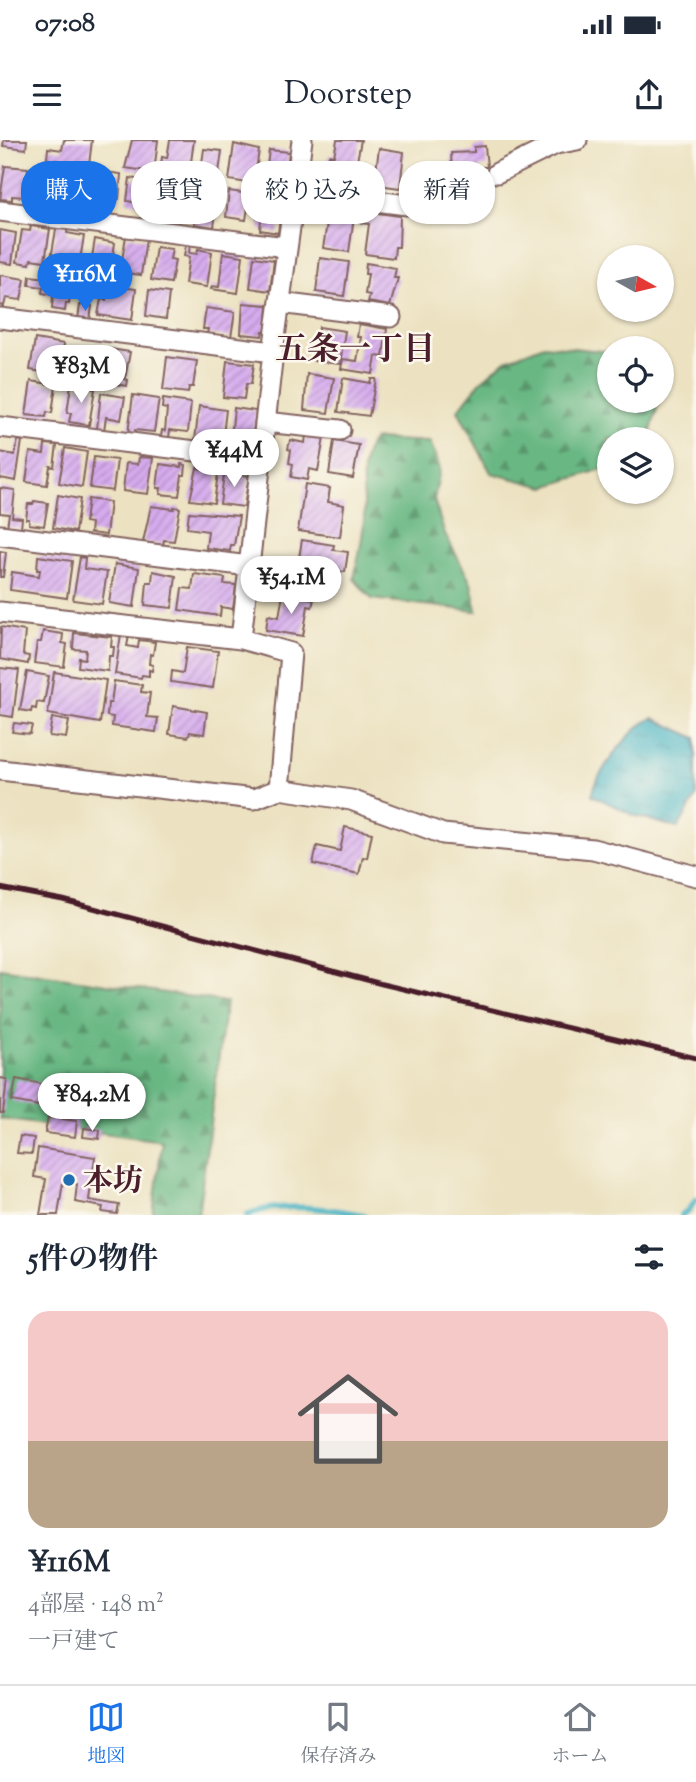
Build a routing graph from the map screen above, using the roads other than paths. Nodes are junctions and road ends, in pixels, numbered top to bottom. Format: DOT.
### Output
graph roads {
  1 [pos="302,140"];
  2 [pos="577,140"];
  3 [pos="300,161"];
  4 [pos="497,173"];
  5 [pos="0,211"];
  6 [pos="290,224"];
  7 [pos="286,247"];
  8 [pos="279,303"];
  9 [pos="391,317"];
  10 [pos="0,318"];
  11 [pos="273,352"];
  12 [pos="265,422"];
  13 [pos="0,427"];
  14 [pos="340,430"];
  15 [pos="261,459"];
  16 [pos="0,535"];
  17 [pos="249,566"];
  18 [pos="0,612"];
  19 [pos="241,639"];
  20 [pos="0,770"];
  21 [pos="279,789"];
  22 [pos="696,876"];
  1 -- 3 [label="street"];
  2 -- 4 [label="street"];
  5 -- 7 [label="street"];
  6 -- 7 [label="street"];
  7 -- 8 [label="street"];
  8 -- 9 [label="street"];
  8 -- 11 [label="street"];
  10 -- 11 [label="street"];
  11 -- 12 [label="street"];
  12 -- 14 [label="street"];
  12 -- 15 [label="street"];
  13 -- 15 [label="street"];
  15 -- 17 [label="street"];
  16 -- 17 [label="street"];
  17 -- 19 [label="street"];
  18 -- 19 [label="street"];
  19 -- 21 [label="street"];
  20 -- 21 [label="street"];
  21 -- 22 [label="street"];
}
